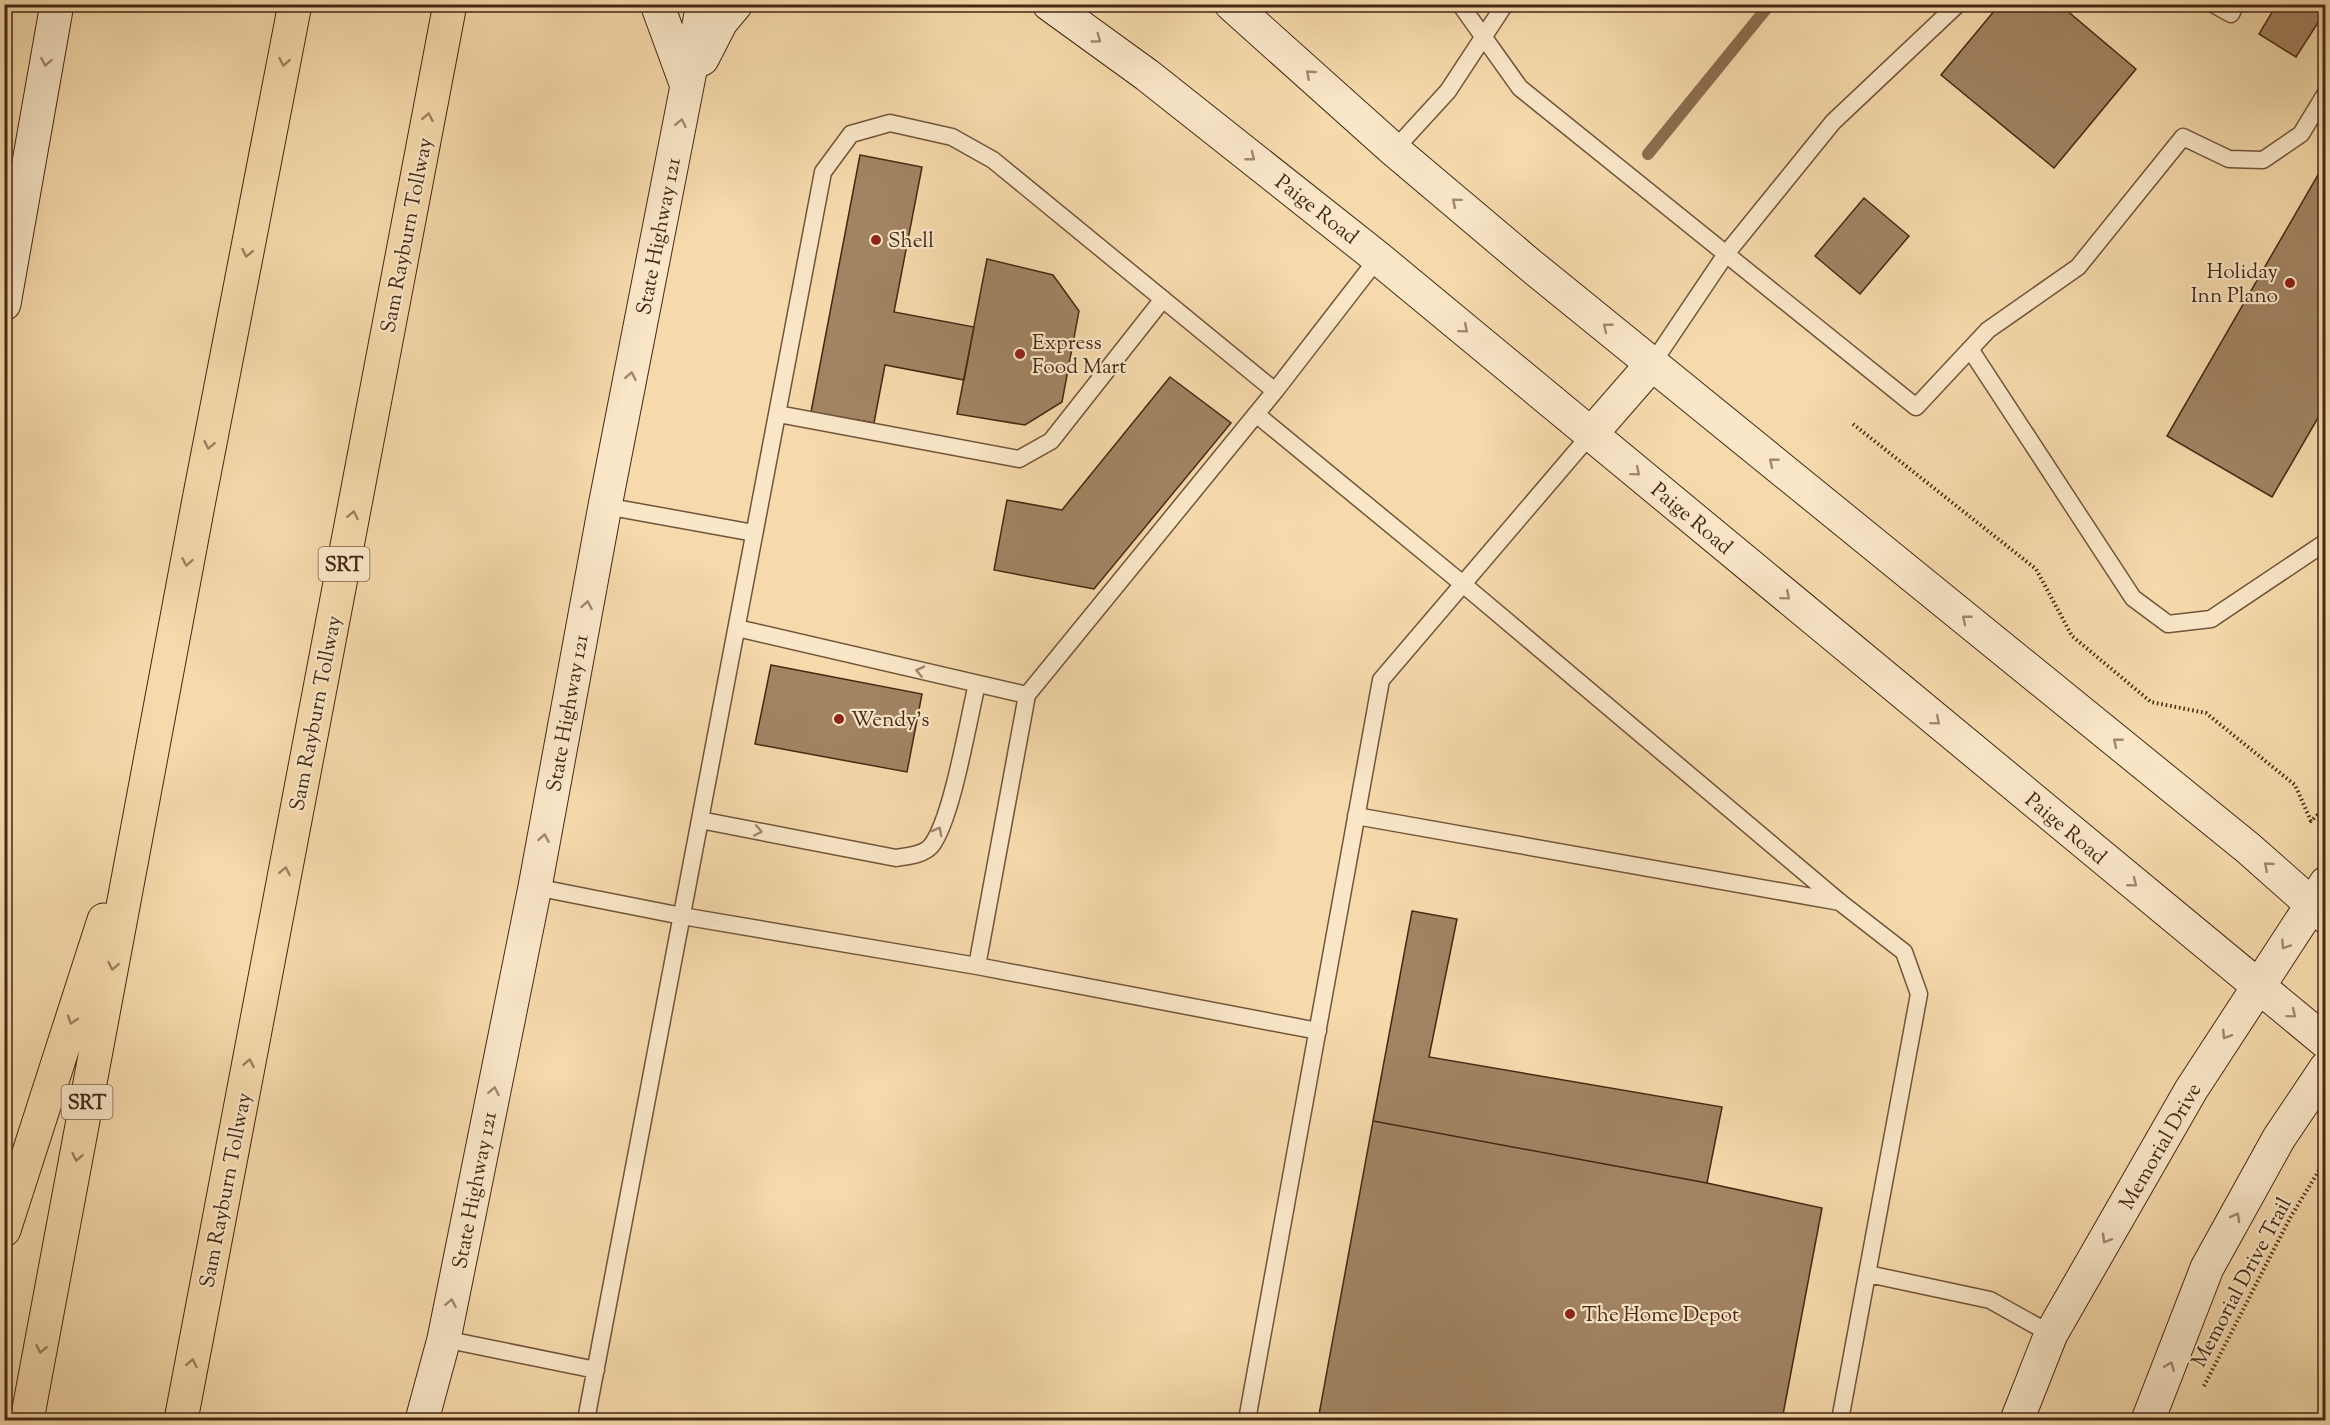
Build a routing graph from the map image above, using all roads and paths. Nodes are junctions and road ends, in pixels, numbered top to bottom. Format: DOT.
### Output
graph roads {
  1 [pos="57,4"];
  2 [pos="295,4"];
  3 [pos="657,4"];
  4 [pos="703,4"];
  5 [pos="736,4"];
  6 [pos="1049,4"];
  7 [pos="1231,4"];
  8 [pos="1460,4"];
  9 [pos="1505,4"];
  10 [pos="1958,4"];
  11 [pos="2212,4"];
  12 [pos="2236,4"];
  13 [pos="449,6"];
  14 [pos="1485,38"];
  15 [pos="688,87"];
  16 [pos="2325,93"];
  17 [pos="1394,150"];
  18 [pos="1726,254"];
  19 [pos="1378,258"];
  20 [pos="1163,299"];
  21 [pos="4,304"];
  22 [pos="1970,349"];
  23 [pos="1652,364"];
  24 [pos="1275,391"];
  25 [pos="778,414"];
  26 [pos="1256,414"];
  27 [pos="1853,424"];
  28 [pos="1591,435"];
  29 [pos="605,506"];
  30 [pos="754,532"];
  31 [pos="2325,542"];
  32 [pos="1464,585"];
  33 [pos="737,628"];
  34 [pos="977,684"];
  35 [pos="1027,695"];
  36 [pos="147,784"];
  37 [pos="2325,807"];
  38 [pos="1356,816"];
  39 [pos="700,820"];
  40 [pos="535,887"];
  41 [pos="2321,901"];
  42 [pos="1841,903"];
  43 [pos="682,916"];
  44 [pos="978,966"];
  45 [pos="2258,986"];
  46 [pos="1318,1030"];
  47 [pos="2325,1042"];
  48 [pos="2325,1068"];
  49 [pos="2325,1159"];
  50 [pos="4,1230"];
  51 [pos="1868,1274"];
  52 [pos="2051,1334"];
  53 [pos="444,1339"];
  54 [pos="596,1370"];
  55 [pos="2202,1390"];
  56 [pos="27,1420"];
  57 [pos="181,1420"];
  58 [pos="422,1420"];
  59 [pos="586,1420"];
  60 [pos="1247,1420"];
  61 [pos="1840,1420"];
  62 [pos="2017,1420"];
  63 [pos="2148,1420"];
  1 -- 21 [label="main road, one-way"];
  2 -- 36 [label="highway, SRT, one-way"];
  3 -- 15 [label="main road"];
  4 -- 15 [label="main road, State Highway 121"];
  5 -- 15 [label="main road"];
  6 -- 19 [label="main road, Paige Road, one-way"];
  17 -- 7 [label="main road, one-way"];
  8 -- 14 [label="lane"];
  9 -- 14 [label="lane"];
  10 -- 18 [label="lane"];
  11 -- 12 [label="lane"];
  57 -- 13 [label="highway, Sam Rayburn Tollway / SRT, one-way"];
  14 -- 17 [label="lane"];
  14 -- 18 [label="lane"];
  29 -- 15 [label="main road, State Highway 121, one-way"];
  16 -- 22 [label="lane"];
  23 -- 17 [label="main road, one-way"];
  18 -- 22 [label="lane"];
  18 -- 23 [label="lane"];
  19 -- 24 [label="lane"];
  19 -- 28 [label="main road, Paige Road, one-way"];
  20 -- 24 [label="lane"];
  20 -- 25 [label="lane"];
  20 -- 25 [label="lane"];
  22 -- 31 [label="lane"];
  23 -- 28 [label="main road"];
  41 -- 23 [label="main road, one-way"];
  24 -- 26 [label="lane"];
  25 -- 30 [label="lane"];
  26 -- 32 [label="lane"];
  26 -- 35 [label="lane"];
  27 -- 37 [label="path"];
  28 -- 32 [label="lane"];
  28 -- 45 [label="main road, Paige Road, one-way"];
  29 -- 30 [label="lane"];
  40 -- 29 [label="main road, State Highway 121, one-way"];
  30 -- 33 [label="lane"];
  32 -- 38 [label="lane"];
  32 -- 42 [label="lane"];
  34 -- 33 [label="lane, one-way"];
  33 -- 39 [label="lane"];
  34 -- 35 [label="lane"];
  39 -- 34 [label="lane, one-way"];
  35 -- 44 [label="lane"];
  36 -- 50 [label="highway, one-way"];
  36 -- 56 [label="highway, SRT, one-way"];
  38 -- 42 [label="lane"];
  38 -- 46 [label="lane"];
  39 -- 43 [label="lane"];
  40 -- 43 [label="lane"];
  53 -- 40 [label="main road, State Highway 121, one-way"];
  41 -- 45 [label="main road, Memorial Drive, one-way"];
  42 -- 51 [label="lane"];
  43 -- 44 [label="lane"];
  43 -- 54 [label="lane"];
  44 -- 46 [label="lane"];
  45 -- 47 [label="main road, Paige Road, one-way"];
  45 -- 52 [label="main road, Memorial Drive, one-way"];
  46 -- 60 [label="lane"];
  63 -- 48 [label="main road, one-way"];
  49 -- 55 [label="path, Memorial Drive Trail"];
  51 -- 52 [label="lane"];
  51 -- 61 [label="lane"];
  52 -- 62 [label="main road, Memorial Drive"];
  53 -- 54 [label="lane"];
  53 -- 58 [label="main road, State Highway 121"];
  54 -- 59 [label="lane"];
}
